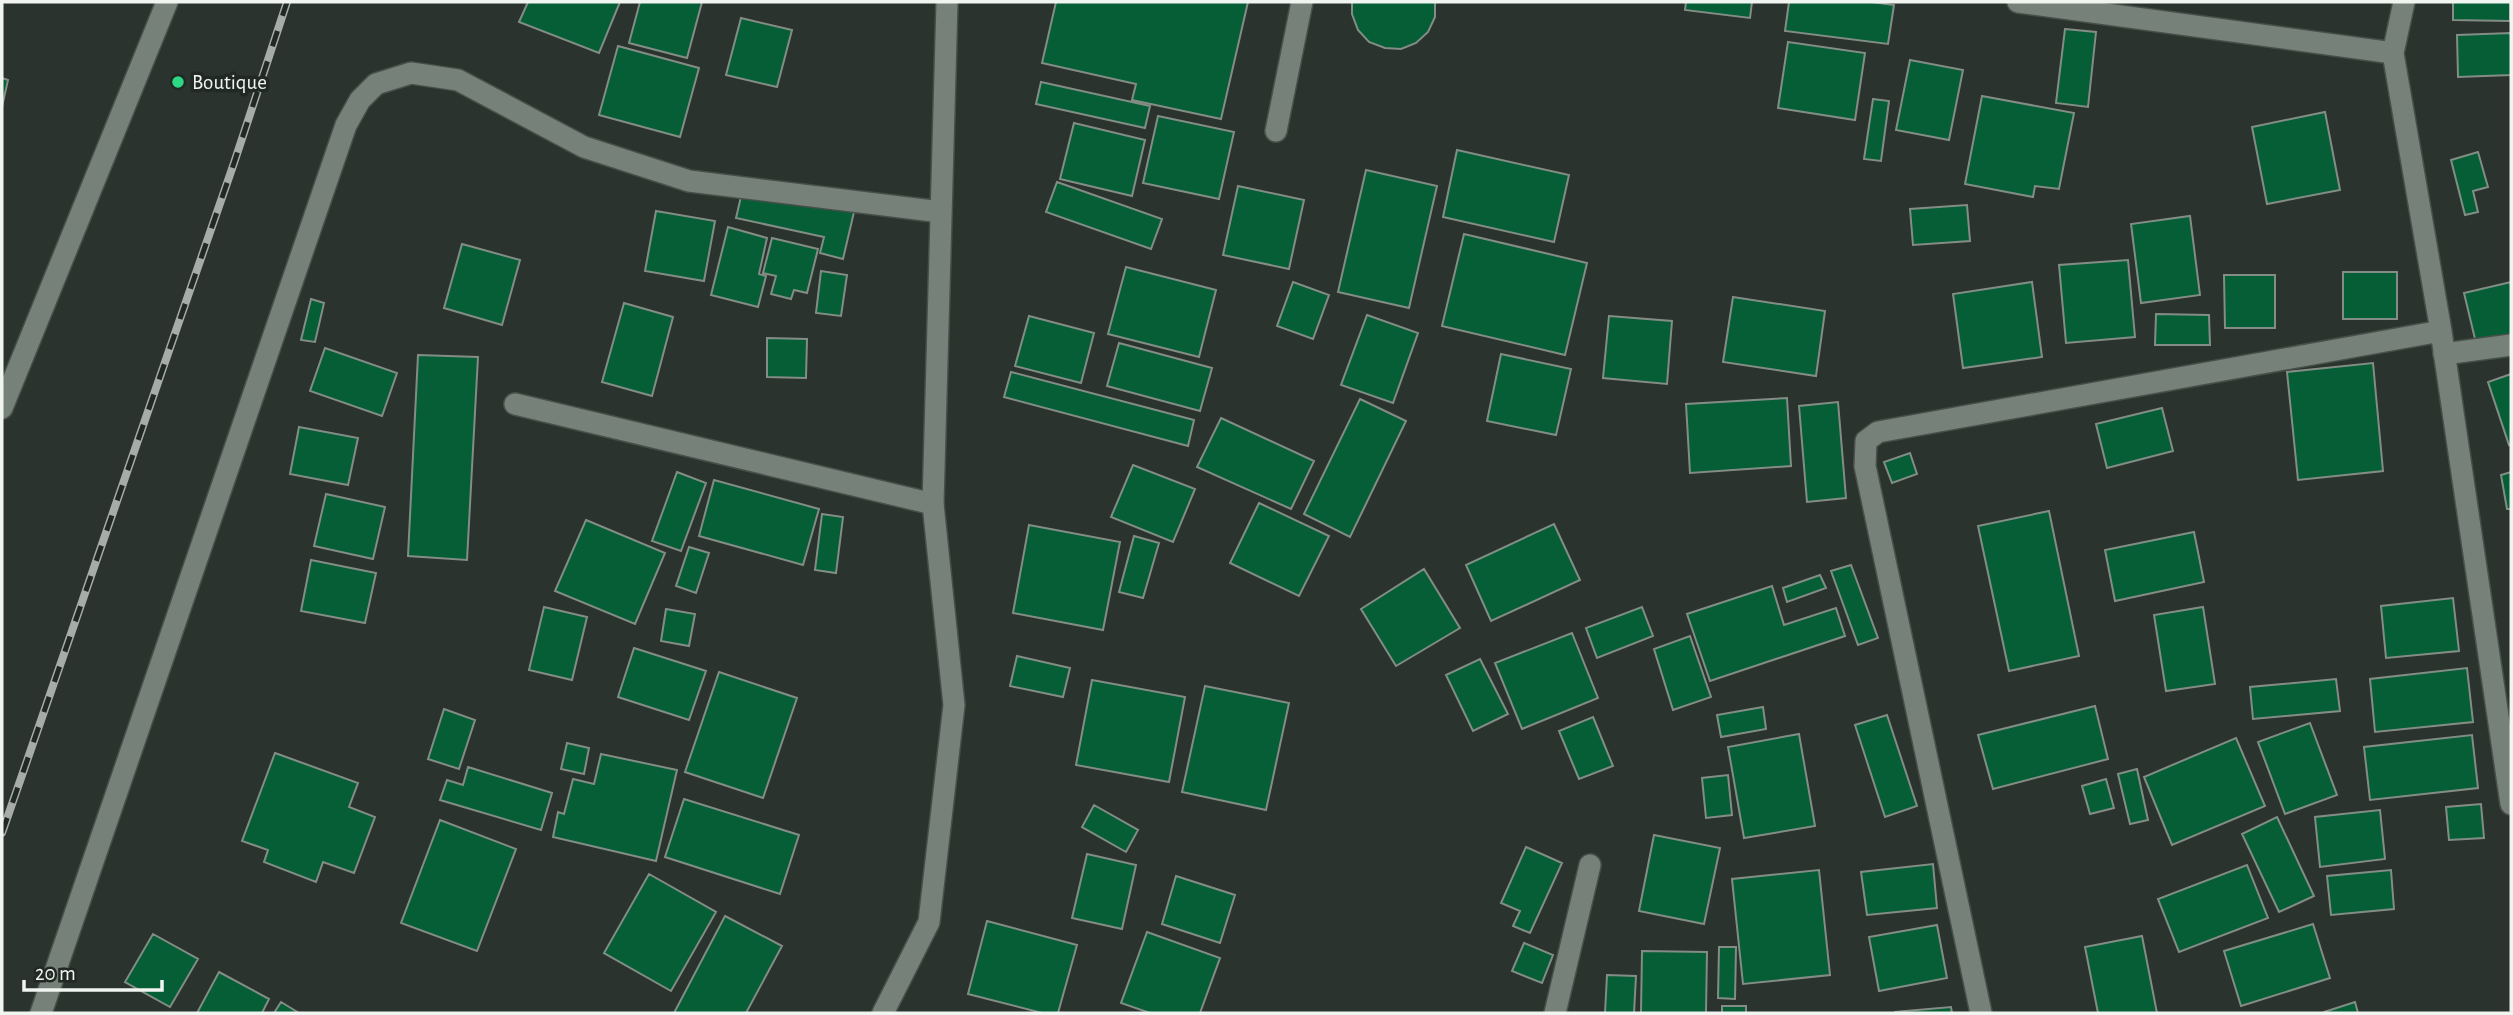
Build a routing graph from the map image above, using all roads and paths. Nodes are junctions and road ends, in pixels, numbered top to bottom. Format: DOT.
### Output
graph roads {
  1 [pos="167,2"];
  2 [pos="947,2"];
  3 [pos="1302,2"];
  4 [pos="2018,2"];
  5 [pos="2404,2"];
  6 [pos="2393,53"];
  7 [pos="1276,131"];
  8 [pos="941,212"];
  9 [pos="2441,331"];
  10 [pos="2511,345"];
  11 [pos="2444,354"];
  12 [pos="515,404"];
  13 [pos="2,408"];
  14 [pos="933,504"];
  15 [pos="2511,804"];
  16 [pos="1590,865"];
  17 [pos="41,1013"];
  18 [pos="883,1013"];
  19 [pos="1555,1013"];
  20 [pos="1981,1013"];
  1 -- 13 [label="street"];
  2 -- 8 [label="street"];
  3 -- 7 [label="street"];
  4 -- 6 [label="street"];
  5 -- 6 [label="street"];
  6 -- 9 [label="street"];
  8 -- 14 [label="street"];
  8 -- 17 [label="street"];
  9 -- 11 [label="street"];
  9 -- 20 [label="street"];
  10 -- 11 [label="street"];
  11 -- 15 [label="street"];
  12 -- 14 [label="street"];
  14 -- 18 [label="street"];
  16 -- 19 [label="street"];
}
